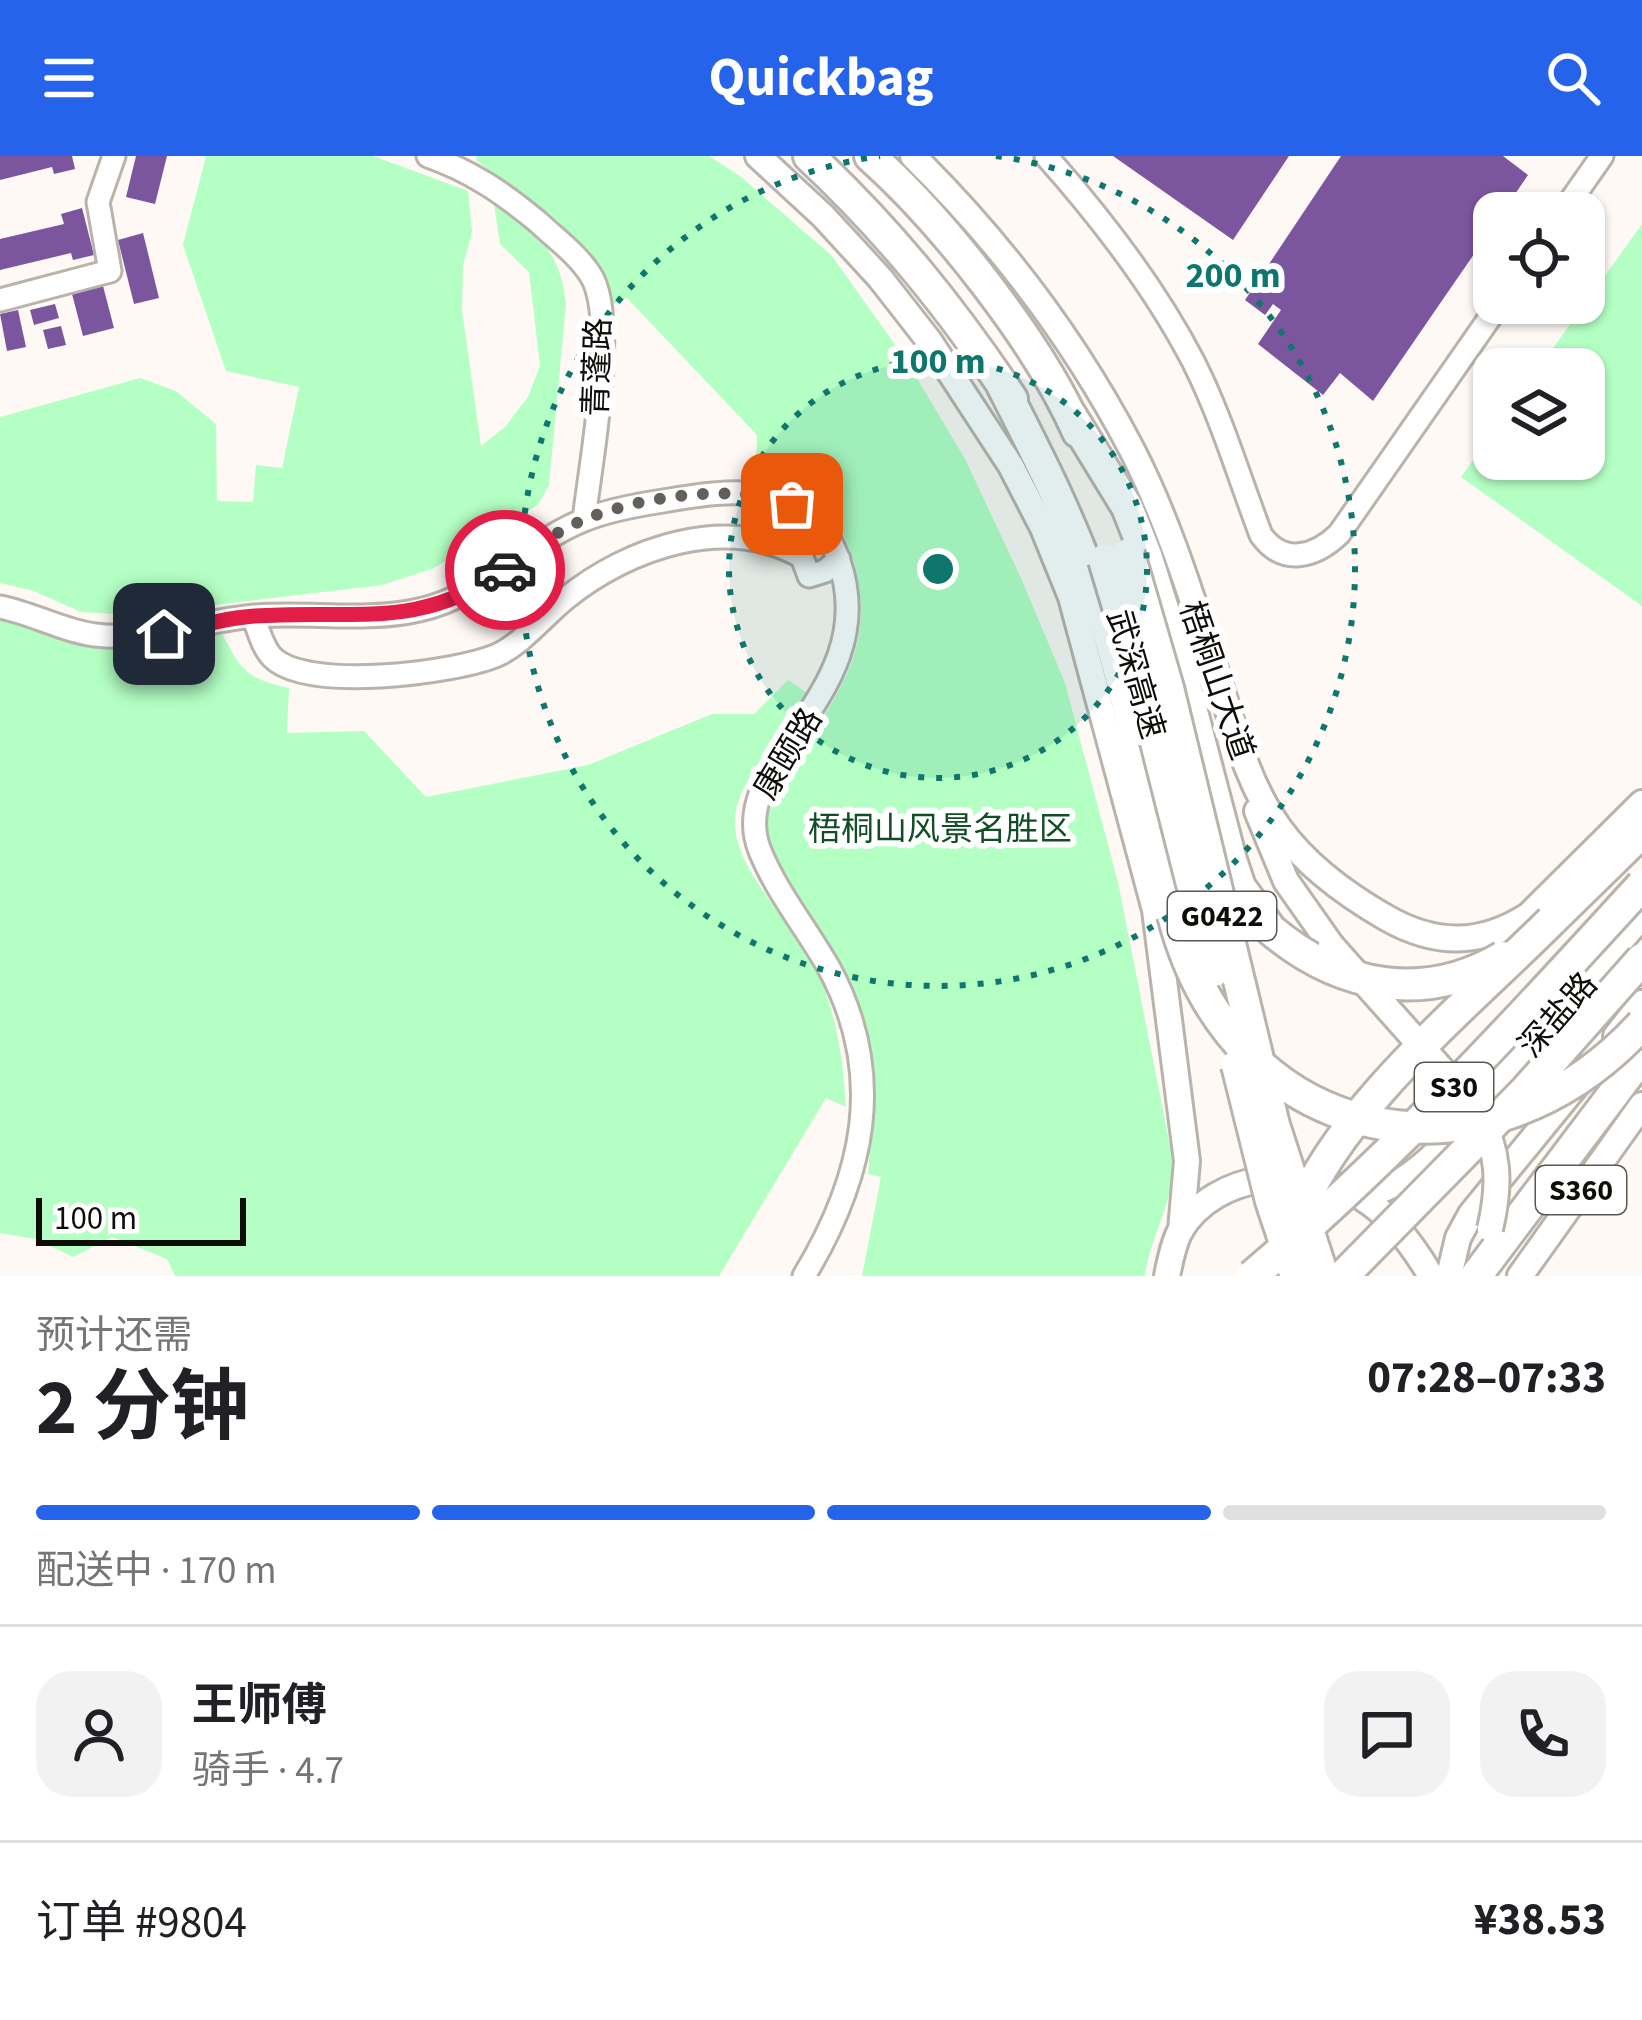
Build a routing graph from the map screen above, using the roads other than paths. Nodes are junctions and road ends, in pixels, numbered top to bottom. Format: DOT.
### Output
graph roads {
  1 [pos="114,156"];
  2 [pos="428,156"];
  3 [pos="758,156"];
  4 [pos="809,156"];
  5 [pos="913,156"];
  6 [pos="1046,156"];
  7 [pos="1602,156"];
  8 [pos="875,159"];
  9 [pos="1577,192"];
  10 [pos="0,300"];
  11 [pos="1485,324"];
  12 [pos="1002,385"];
  13 [pos="1070,413"];
  14 [pos="584,520"];
  15 [pos="1116,557"];
  16 [pos="838,559"];
  17 [pos="0,607"];
  18 [pos="253,616"];
  19 [pos="1235,733"];
  20 [pos="1642,803"];
  21 [pos="1642,832"];
  22 [pos="1642,885"];
  23 [pos="1642,916"];
  24 [pos="1551,921"];
  25 [pos="1642,959"];
  26 [pos="1642,1003"];
  27 [pos="1642,1024"];
  28 [pos="1642,1056"];
  29 [pos="1642,1105"];
  30 [pos="1361,1197"];
  31 [pos="1180,1230"];
  32 [pos="804,1276"];
  33 [pos="1167,1276"];
  34 [pos="1252,1276"];
  35 [pos="1280,1276"];
  36 [pos="1296,1276"];
  37 [pos="1323,1276"];
  38 [pos="1343,1276"];
  39 [pos="1430,1276"];
  40 [pos="1449,1276"];
  41 [pos="1460,1276"];
  42 [pos="1476,1276"];
  43 [pos="1520,1276"];
  1 -- 10 [label="street"];
  2 -- 14 [label="street, 青蓬路"];
  3 -- 31 [label="main road"];
  4 -- 12 [label="highway, 武深高速 / G0422"];
  5 -- 19 [label="main road, 梧桐山大道"];
  6 -- 11 [label="street"];
  7 -- 9 [label="street"];
  8 -- 13 [label="highway, 武深高速 / G0422"];
  12 -- 15 [label="highway, 武深高速 / G0422"];
  12 -- 27 [label="highway, bridge"];
  13 -- 15 [label="highway, 武深高速 / G0422"];
  13 -- 24 [label="highway, bridge"];
  14 -- 16 [label="street, 康颐路"];
  14 -- 18 [label="street, 康颐路"];
  15 -- 36 [label="highway, 武深高速 / G0422, bridge"];
  15 -- 37 [label="highway, 武深高速 / G0422, bridge"];
  16 -- 18 [label="street"];
  16 -- 32 [label="street, 康颐路"];
  17 -- 18 [label="street, 康颐路"];
  19 -- 20 [label="main road, 梧桐山大道"];
  19 -- 41 [label="main road, bridge"];
  21 -- 24 [label="highway"];
  22 -- 34 [label="highway, S30, bridge"];
  23 -- 30 [label="main road, 深盐路"];
  24 -- 35 [label="highway, bridge"];
  25 -- 38 [label="highway, S30, bridge"];
  26 -- 40 [label="main road, 深盐路"];
  28 -- 42 [label="highway"];
  29 -- 43 [label="main road, S360"];
  30 -- 31 [label="main road"];
  30 -- 39 [label="main road"];
  31 -- 33 [label="main road"];
}
